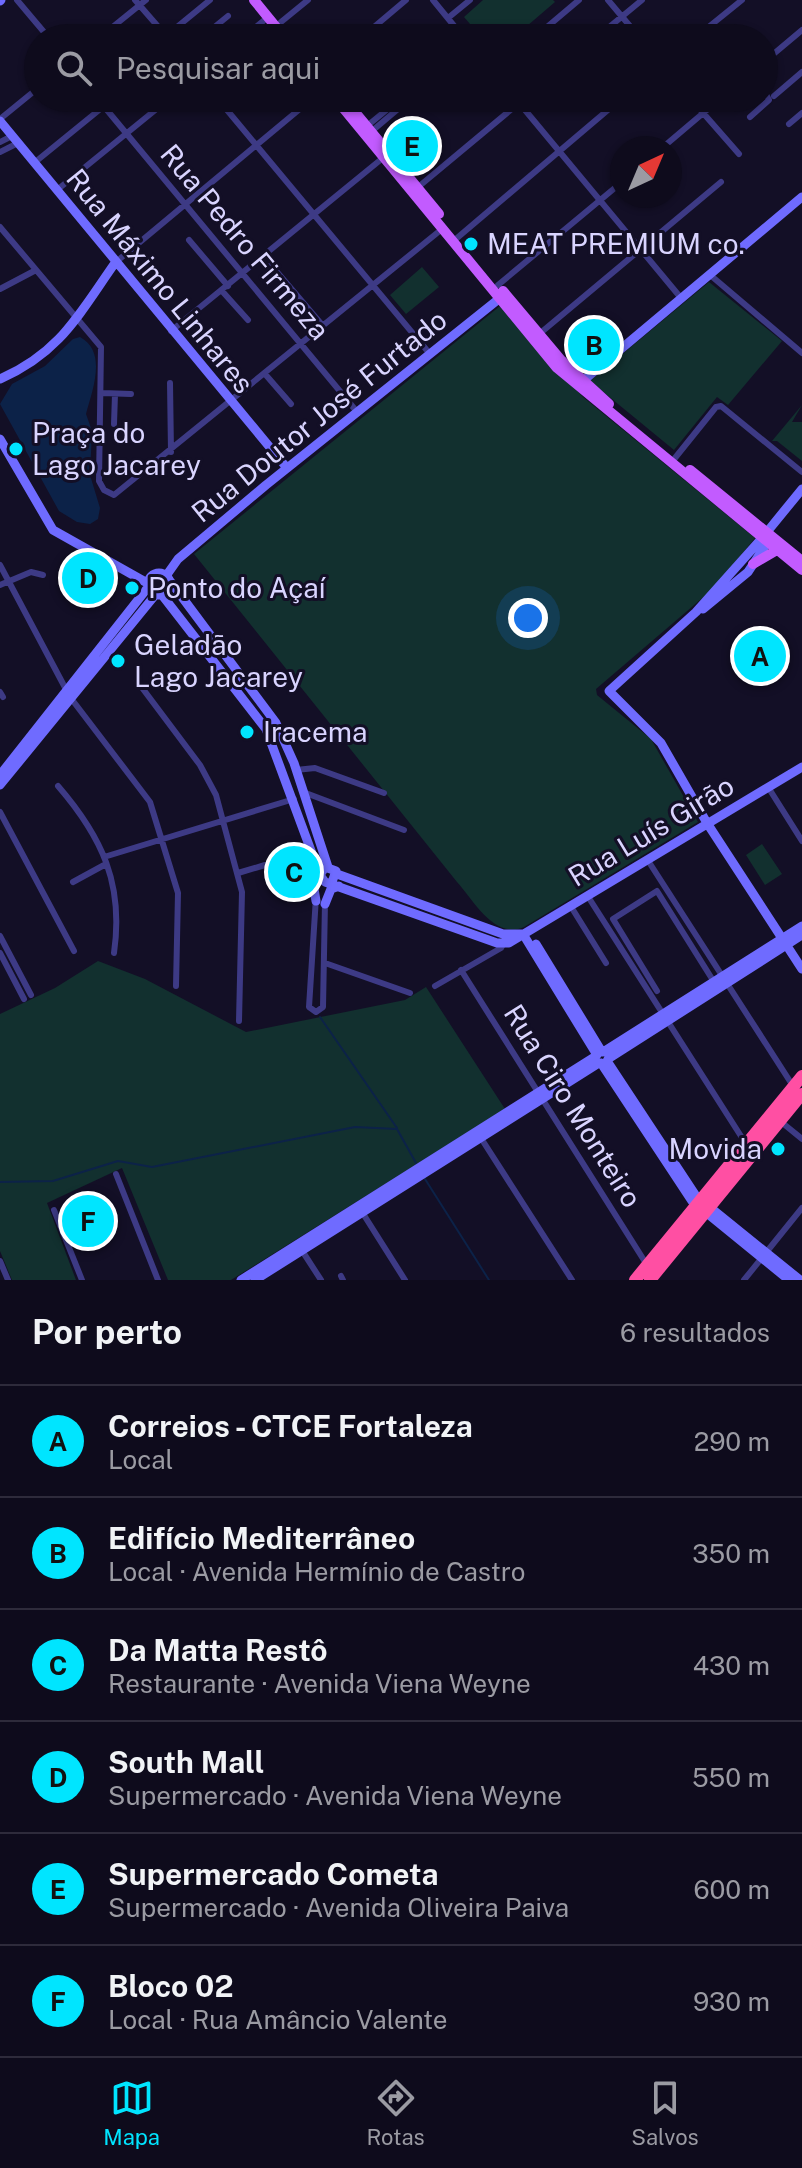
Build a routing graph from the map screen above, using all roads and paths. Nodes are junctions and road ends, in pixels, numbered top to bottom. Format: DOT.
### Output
graph roads {
  1 [pos="17,0"];
  2 [pos="210,0"];
  3 [pos="254,0"];
  4 [pos="263,0"];
  5 [pos="308,0"];
  6 [pos="406,0"];
  7 [pos="433,0"];
  8 [pos="470,0"];
  9 [pos="579,0"];
  10 [pos="608,0"];
  11 [pos="642,0"];
  12 [pos="742,0"];
  13 [pos="140,2"];
  14 [pos="228,16"];
  15 [pos="622,16"];
  16 [pos="268,17"];
  17 [pos="448,18"];
  18 [pos="281,22"];
  19 [pos="37,24"];
  20 [pos="117,24"];
  21 [pos="157,24"];
  22 [pos="182,24"];
  23 [pos="218,24"];
  24 [pos="260,24"];
  25 [pos="274,24"];
  26 [pos="378,24"];
  27 [pos="453,24"];
  28 [pos="551,24"];
  29 [pos="613,24"];
  30 [pos="629,24"];
  31 [pos="712,24"];
  32 [pos="802,30"];
  33 [pos="778,50"];
  34 [pos="802,72"];
  35 [pos="778,93"];
  36 [pos="24,100"];
  37 [pos="97,112"];
  38 [pos="109,112"];
  39 [pos="153,112"];
  40 [pos="229,112"];
  41 [pos="297,112"];
  42 [pos="347,112"];
  43 [pos="356,112"];
  44 [pos="387,112"];
  45 [pos="392,112"];
  46 [pos="506,112"];
  47 [pos="529,112"];
  48 [pos="606,112"];
  49 [pos="756,112"];
  50 [pos="703,113"];
  51 [pos="802,113"];
  52 [pos="750,117"];
  53 [pos="0,120"];
  54 [pos="789,124"];
  55 [pos="370,129"];
  56 [pos="126,134"];
  57 [pos="676,136"];
  58 [pos="15,139"];
  59 [pos="0,142"];
  60 [pos="257,146"];
  61 [pos="0,152"];
  62 [pos="559,152"];
  63 [pos="739,154"];
  64 [pos="384,157"];
  65 [pos="34,163"];
  66 [pos="721,182"];
  67 [pos="57,190"];
  68 [pos="415,190"];
  69 [pos="610,192"];
  70 [pos="802,197"];
  71 [pos="600,201"];
  72 [pos="186,204"];
  73 [pos="312,215"];
  74 [pos="0,227"];
  75 [pos="442,229"];
  76 [pos="457,238"];
  77 [pos="189,240"];
  78 [pos="641,249"];
  79 [pos="115,263"];
  80 [pos="271,265"];
  81 [pos="36,270"];
  82 [pos="242,274"];
  83 [pos="709,274"];
  84 [pos="371,287"];
  85 [pos="225,288"];
  86 [pos="0,289"];
  87 [pos="501,292"];
  88 [pos="681,298"];
  89 [pos="76,318"];
  90 [pos="248,320"];
  91 [pos="323,326"];
  92 [pos="171,331"];
  93 [pos="538,335"];
  94 [pos="301,345"];
  95 [pos="802,353"];
  96 [pos="430,354"];
  97 [pos="265,374"];
  98 [pos="0,379"];
  99 [pos="170,383"];
  100 [pos="579,384"];
  101 [pos="102,393"];
  102 [pos="115,394"];
  103 [pos="131,394"];
  104 [pos="230,402"];
  105 [pos="291,404"];
  106 [pos="358,413"];
  107 [pos="114,424"];
  108 [pos="0,439"];
  109 [pos="171,452"];
  110 [pos="675,458"];
  111 [pos="287,468"];
  112 [pos="802,472"];
  113 [pos="802,489"];
  114 [pos="765,537"];
  115 [pos="777,550"];
  116 [pos="802,561"];
  117 [pos="0,565"];
  118 [pos="747,567"];
  119 [pos="802,570"];
  120 [pos="43,575"];
  121 [pos="168,578"];
  122 [pos="9,581"];
  123 [pos="0,585"];
  124 [pos="154,590"];
  125 [pos="137,681"];
  126 [pos="68,693"];
  127 [pos="38,731"];
  128 [pos="286,746"];
  129 [pos="276,752"];
  130 [pos="283,766"];
  131 [pos="295,767"];
  132 [pos="802,767"];
  133 [pos="0,775"];
  134 [pos="0,785"];
  135 [pos="58,786"];
  136 [pos="768,787"];
  137 [pos="303,792"];
  138 [pos="384,793"];
  139 [pos="294,799"];
  140 [pos="0,812"];
  141 [pos="222,819"];
  142 [pos="707,823"];
  143 [pos="404,830"];
  144 [pos="162,838"];
  145 [pos="802,841"];
  146 [pos="311,856"];
  147 [pos="647,859"];
  148 [pos="105,860"];
  149 [pos="265,865"];
  150 [pos="238,873"];
  151 [pos="330,879"];
  152 [pos="73,882"];
  153 [pos="587,895"];
  154 [pos="320,902"];
  155 [pos="570,905"];
  156 [pos="802,926"];
  157 [pos="525,932"];
  158 [pos="802,935"];
  159 [pos="0,936"];
  160 [pos="506,940"];
  161 [pos="785,942"];
  162 [pos="74,951"];
  163 [pos="114,953"];
  164 [pos="4,955"];
  165 [pos="325,963"];
  166 [pos="606,963"];
  167 [pos="802,969"];
  168 [pos="461,970"];
  169 [pos="721,980"];
  170 [pos="176,986"];
  171 [pos="435,986"];
  172 [pos="657,991"];
  173 [pos="410,993"];
  174 [pos="28,997"];
  175 [pos="666,1018"];
  176 [pos="239,1021"];
  177 [pos="602,1058"];
  178 [pos="799,1085"];
  179 [pos="540,1096"];
  180 [pos="779,1121"];
  181 [pos="479,1135"];
  182 [pos="802,1139"];
  183 [pos="746,1144"];
  184 [pos="116,1174"];
  185 [pos="703,1206"];
  186 [pos="802,1208"];
  187 [pos="360,1209"];
  188 [pos="54,1210"];
  189 [pos="300,1247"];
  190 [pos="764,1255"];
  191 [pos="0,1261"];
  192 [pos="647,1265"];
  193 [pos="8,1280"];
  194 [pos="82,1280"];
  195 [pos="158,1280"];
  196 [pos="241,1280"];
  197 [pos="255,1280"];
  198 [pos="321,1280"];
  199 [pos="405,1280"];
  200 [pos="572,1280"];
  201 [pos="635,1280"];
  202 [pos="650,1280"];
  203 [pos="744,1280"];
  204 [pos="789,1280"];
  205 [pos="800,1280"];
  1 -- 19 [label="street"];
  2 -- 22 [label="street"];
  3 -- 16 [label="main road"];
  4 -- 18 [label="main road"];
  5 -- 18 [label="street"];
  6 -- 26 [label="street"];
  7 -- 17 [label="street"];
  8 -- 17 [label="street"];
  9 -- 28 [label="street"];
  10 -- 15 [label="street"];
  11 -- 15 [label="street"];
  12 -- 31 [label="street"];
  13 -- 20 [label="street"];
  13 -- 21 [label="street"];
  14 -- 23 [label="street"];
  15 -- 29 [label="street"];
  15 -- 30 [label="street"];
  16 -- 24 [label="street"];
  16 -- 25 [label="main road"];
  17 -- 27 [label="street"];
  32 -- 33 [label="street"];
  34 -- 35 [label="street"];
  36 -- 53 [label="street"];
  37 -- 65 [label="street"];
  38 -- 56 [label="street, Rua Pedro Firmeza"];
  39 -- 56 [label="street"];
  40 -- 60 [label="street"];
  41 -- 60 [label="street"];
  42 -- 64 [label="main road"];
  43 -- 55 [label="main road"];
  44 -- 55 [label="street"];
  45 -- 55 [label="street"];
  46 -- 68 [label="street"];
  47 -- 62 [label="street"];
  48 -- 62 [label="street"];
  49 -- 52 [label="street"];
  50 -- 57 [label="street"];
  50 -- 63 [label="street"];
  51 -- 54 [label="street"];
  53 -- 58 [label="street, Rua Máximo Linhares"];
  55 -- 68 [label="main road"];
  56 -- 67 [label="street"];
  56 -- 72 [label="street, Rua Pedro Firmeza"];
  58 -- 59 [label="street"];
  58 -- 61 [label="street"];
  58 -- 65 [label="street, Rua Máximo Linhares"];
  60 -- 72 [label="street"];
  60 -- 73 [label="street"];
  62 -- 71 [label="street"];
  62 -- 76 [label="street"];
  64 -- 68 [label="main road"];
  64 -- 73 [label="street"];
  65 -- 67 [label="street, Rua Máximo Linhares"];
  66 -- 78 [label="street"];
  67 -- 79 [label="street, Rua Máximo Linhares"];
  68 -- 75 [label="main road"];
  68 -- 76 [label="main road"];
  69 -- 71 [label="street"];
  70 -- 83 [label="street"];
  71 -- 78 [label="street"];
  71 -- 87 [label="street"];
  72 -- 79 [label="street"];
  72 -- 82 [label="street, Rua Pedro Firmeza"];
  73 -- 82 [label="street"];
  73 -- 84 [label="street"];
  74 -- 81 [label="street"];
  75 -- 84 [label="street"];
  75 -- 87 [label="main road"];
  76 -- 87 [label="main road"];
  77 -- 85 [label="street"];
  78 -- 88 [label="street"];
  78 -- 93 [label="street"];
  79 -- 89 [label="street"];
  79 -- 92 [label="street, Rua Máximo Linhares"];
  80 -- 91 [label="street"];
  81 -- 86 [label="street"];
  81 -- 89 [label="street"];
  82 -- 85 [label="street"];
  82 -- 94 [label="street, Rua Pedro Firmeza"];
  83 -- 88 [label="street"];
  83 -- 95 [label="street"];
  84 -- 91 [label="street"];
  84 -- 96 [label="street"];
  85 -- 90 [label="street"];
  85 -- 92 [label="street"];
  87 -- 93 [label="main road"];
  87 -- 96 [label="street, Rua Doutor José Furtado"];
  87 -- 100 [label="main road"];
  88 -- 100 [label="street"];
  89 -- 98 [label="street"];
  89 -- 101 [label="street"];
  91 -- 94 [label="street"];
  92 -- 104 [label="street, Rua Máximo Linhares"];
  93 -- 100 [label="main road"];
  94 -- 97 [label="street"];
  94 -- 106 [label="street, Rua Pedro Firmeza"];
  96 -- 106 [label="street, Rua Doutor José Furtado"];
  97 -- 104 [label="street"];
  97 -- 105 [label="street"];
  99 -- 109 [label="street"];
  100 -- 110 [label="main road"];
  100 -- 114 [label="main road"];
  101 -- 102 [label="street"];
  101 -- 109 [label="street"];
  102 -- 103 [label="street"];
  102 -- 107 [label="street"];
  104 -- 109 [label="street"];
  104 -- 111 [label="street, Rua Máximo Linhares"];
  106 -- 111 [label="street, Rua Doutor José Furtado"];
  108 -- 124 [label="street"];
  110 -- 112 [label="street"];
  110 -- 114 [label="main road"];
  111 -- 121 [label="street, Rua Doutor José Furtado"];
  113 -- 114 [label="street"];
  114 -- 115 [label="main road"];
  114 -- 116 [label="main road"];
  114 -- 118 [label="street"];
  115 -- 118 [label="main road"];
  115 -- 119 [label="main road"];
  117 -- 122 [label="street"];
  118 -- 142 [label="street"];
  120 -- 122 [label="street"];
  121 -- 124 [label="street"];
  121 -- 124 [label="street"];
  121 -- 128 [label="street"];
  122 -- 123 [label="street"];
  122 -- 126 [label="street"];
  124 -- 126 [label="street"];
  124 -- 129 [label="street"];
  125 -- 141 [label="street"];
  126 -- 127 [label="street"];
  126 -- 144 [label="street"];
  127 -- 133 [label="street"];
  127 -- 134 [label="street"];
  128 -- 129 [label="street"];
  128 -- 131 [label="street"];
  129 -- 130 [label="street"];
  130 -- 131 [label="street"];
  130 -- 139 [label="street"];
  131 -- 137 [label="street"];
  131 -- 138 [label="street"];
  132 -- 136 [label="street, Rua Luís Girão"];
  135 -- 148 [label="street"];
  136 -- 142 [label="street, Rua Luís Girão"];
  136 -- 145 [label="street"];
  137 -- 143 [label="street"];
  137 -- 151 [label="street"];
  139 -- 141 [label="street"];
  139 -- 146 [label="street"];
  140 -- 162 [label="street"];
  141 -- 144 [label="street"];
  141 -- 150 [label="street"];
  142 -- 147 [label="street, Rua Luís Girão"];
  142 -- 161 [label="street"];
  144 -- 148 [label="street"];
  144 -- 170 [label="street"];
  146 -- 151 [label="street"];
  146 -- 154 [label="street"];
  147 -- 153 [label="street, Rua Luís Girão"];
  147 -- 169 [label="street"];
  148 -- 152 [label="street"];
  148 -- 163 [label="street"];
  149 -- 150 [label="street"];
  150 -- 176 [label="street"];
  151 -- 154 [label="street"];
  151 -- 154 [label="street"];
  151 -- 160 [label="street"];
  153 -- 155 [label="street, Rua Luís Girão"];
  153 -- 175 [label="street"];
  154 -- 165 [label="street"];
  154 -- 165 [label="street"];
  155 -- 157 [label="street, Rua Luís Girão"];
  155 -- 166 [label="street"];
  156 -- 161 [label="street"];
  157 -- 160 [label="street"];
  157 -- 177 [label="street"];
  158 -- 161 [label="street"];
  159 -- 164 [label="street"];
  160 -- 168 [label="street"];
  161 -- 167 [label="street"];
  161 -- 169 [label="street"];
  164 -- 174 [label="street"];
  165 -- 173 [label="street"];
  168 -- 171 [label="street"];
  168 -- 179 [label="street, Rua Ciro Monteiro"];
  169 -- 172 [label="street"];
  169 -- 175 [label="street"];
  169 -- 178 [label="street"];
  175 -- 177 [label="street"];
  175 -- 183 [label="street"];
  177 -- 179 [label="street"];
  177 -- 185 [label="street"];
  178 -- 180 [label="highway"];
  178 -- 183 [label="highway"];
  179 -- 181 [label="street"];
  179 -- 192 [label="street, Rua Ciro Monteiro"];
  180 -- 182 [label="street"];
  180 -- 185 [label="highway"];
  181 -- 187 [label="street"];
  181 -- 200 [label="street"];
  183 -- 185 [label="highway"];
  184 -- 195 [label="street"];
  185 -- 190 [label="street"];
  185 -- 192 [label="highway"];
  185 -- 202 [label="highway"];
  186 -- 190 [label="street"];
  187 -- 189 [label="street"];
  187 -- 199 [label="street"];
  188 -- 194 [label="street"];
  189 -- 196 [label="street"];
  189 -- 197 [label="street"];
  189 -- 198 [label="street"];
  190 -- 203 [label="street"];
  190 -- 204 [label="street"];
  190 -- 205 [label="street"];
  191 -- 193 [label="street"];
  192 -- 201 [label="highway"];
}
